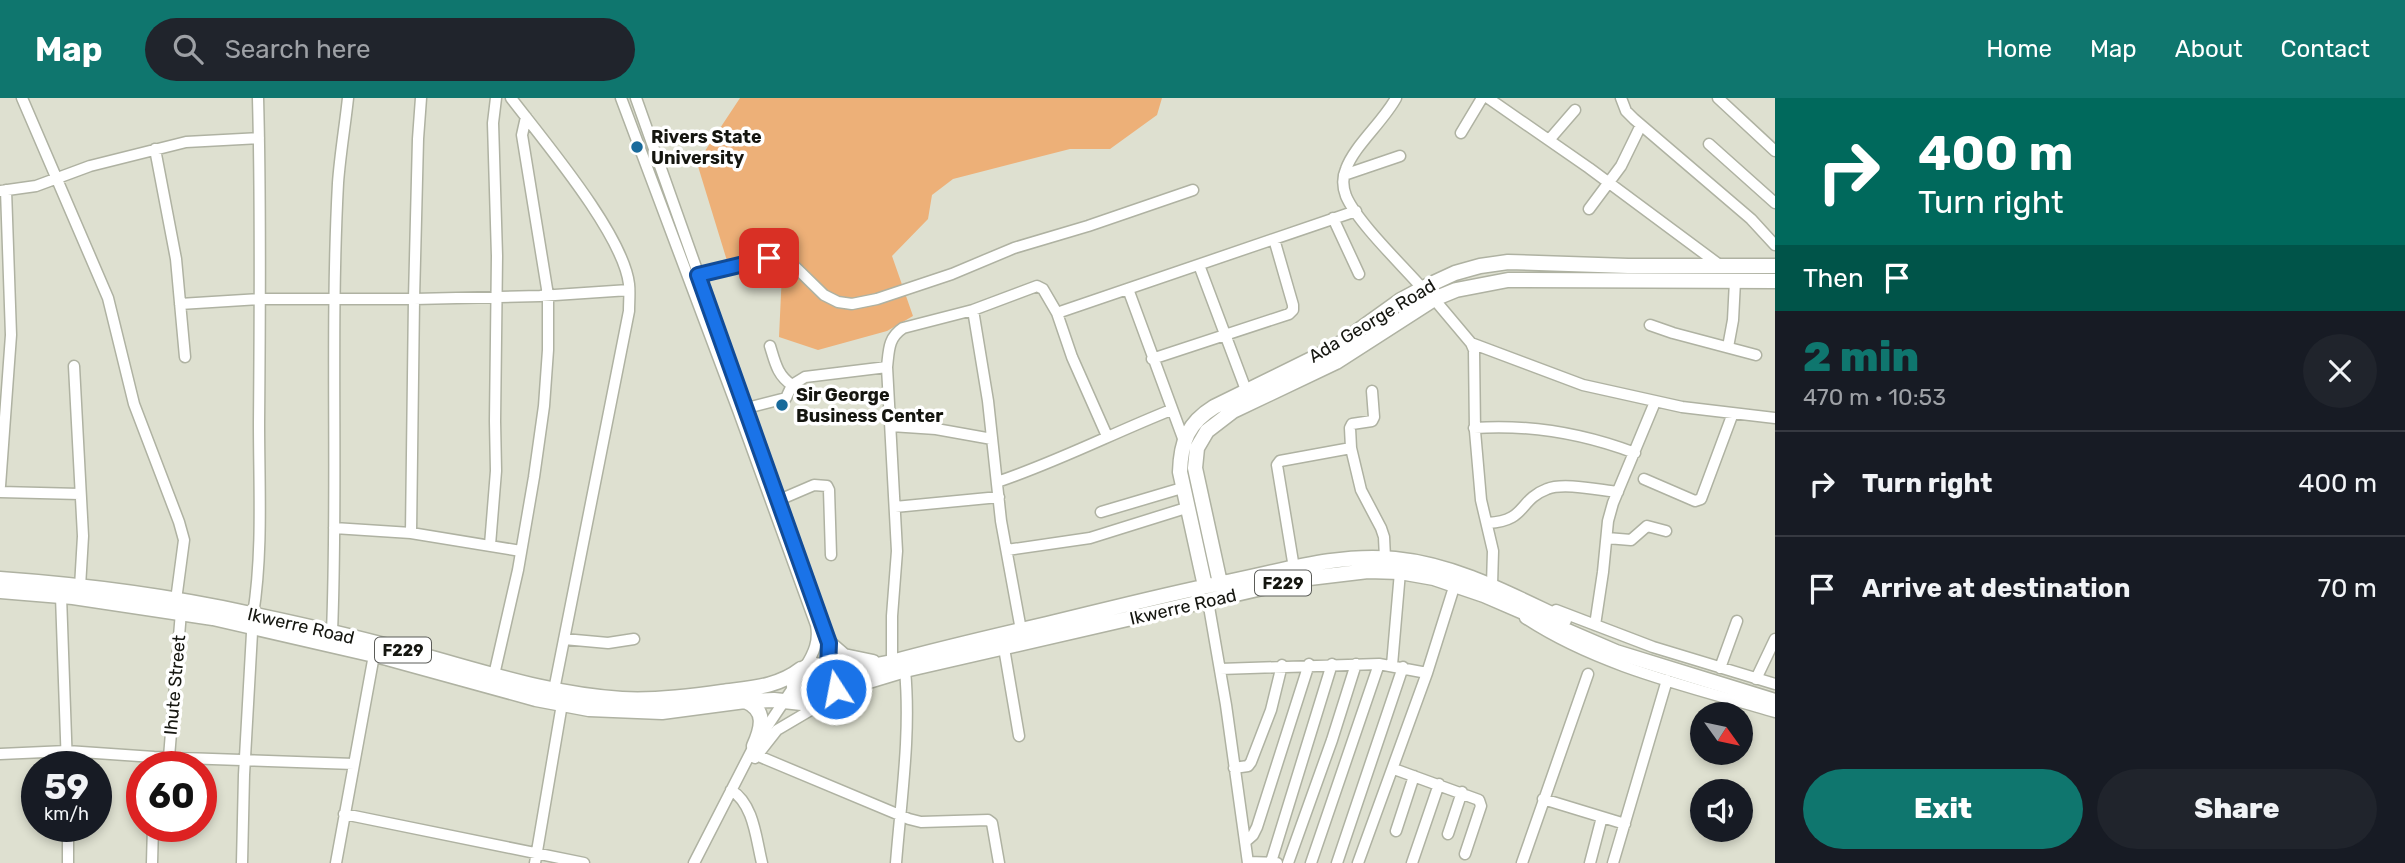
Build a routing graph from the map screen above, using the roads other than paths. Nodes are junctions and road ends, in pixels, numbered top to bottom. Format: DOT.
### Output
graph roads {
  1 [pos="22,98"];
  2 [pos="258,98"];
  3 [pos="348,98"];
  4 [pos="421,98"];
  5 [pos="496,98"];
  6 [pos="511,98"];
  7 [pos="621,98"];
  8 [pos="636,98"];
  9 [pos="1396,98"];
  10 [pos="1482,98"];
  11 [pos="1488,98"];
  12 [pos="1621,98"];
  13 [pos="1718,98"];
  14 [pos="1575,110"];
  15 [pos="526,117"];
  16 [pos="1641,125"];
  17 [pos="1461,133"];
  18 [pos="259,138"];
  19 [pos="1549,141"];
  20 [pos="1709,144"];
  21 [pos="155,149"];
  22 [pos="1775,151"];
  23 [pos="1400,156"];
  24 [pos="1344,175"];
  25 [pos="56,179"];
  26 [pos="1609,183"];
  27 [pos="3,190"];
  28 [pos="1194,190"];
  29 [pos="1775,203"];
  30 [pos="1589,209"];
  31 [pos="1356,211"];
  32 [pos="1333,218"];
  33 [pos="1273,239"];
  34 [pos="1775,245"];
  35 [pos="1199,265"];
  36 [pos="1721,266"];
  37 [pos="1775,266"];
  38 [pos="1359,274"];
  39 [pos="698,275"];
  40 [pos="1735,281"];
  41 [pos="1775,281"];
  42 [pos="1128,289"];
  43 [pos="629,290"];
  44 [pos="1428,294"];
  45 [pos="548,295"];
  46 [pos="496,297"];
  47 [pos="335,298"];
  48 [pos="260,299"];
  49 [pos="414,299"];
  50 [pos="180,304"];
  51 [pos="973,310"];
  52 [pos="1057,313"];
  53 [pos="1650,325"];
  54 [pos="1225,335"];
  55 [pos="1471,343"];
  56 [pos="771,346"];
  57 [pos="1728,346"];
  58 [pos="1756,355"];
  59 [pos="185,357"];
  60 [pos="1152,359"];
  61 [pos="75,366"];
  62 [pos="887,367"];
  63 [pos="792,386"];
  64 [pos="1246,390"];
  65 [pos="1373,391"];
  66 [pos="1655,402"];
  67 [pos="742,409"];
  68 [pos="1171,410"];
  69 [pos="1733,413"];
  70 [pos="1775,418"];
  71 [pos="891,426"];
  72 [pos="1475,428"];
  73 [pos="1107,436"];
  74 [pos="992,439"];
  75 [pos="1184,442"];
  76 [pos="1351,448"];
  77 [pos="1634,453"];
  78 [pos="1644,479"];
  79 [pos="997,482"];
  80 [pos="0,486"];
  81 [pos="1182,488"];
  82 [pos="0,492"];
  83 [pos="1618,492"];
  84 [pos="80,494"];
  85 [pos="999,497"];
  86 [pos="779,500"];
  87 [pos="895,507"];
  88 [pos="1186,508"];
  89 [pos="1101,512"];
  90 [pos="1488,523"];
  91 [pos="334,528"];
  92 [pos="1666,531"];
  93 [pos="411,533"];
  94 [pos="1607,538"];
  95 [pos="490,545"];
  96 [pos="1007,550"];
  97 [pos="521,551"];
  98 [pos="831,555"];
  99 [pos="1385,558"];
  100 [pos="1294,568"];
  101 [pos="1401,572"];
  102 [pos="0,579"];
  103 [pos="1220,583"];
  104 [pos="1455,584"];
  105 [pos="1492,585"];
  106 [pos="1205,586"];
  107 [pos="80,587"];
  108 [pos="0,591"];
  109 [pos="61,596"];
  110 [pos="1208,601"];
  111 [pos="1529,603"];
  112 [pos="1506,604"];
  113 [pos="179,606"];
  114 [pos="253,621"];
  115 [pos="1737,621"];
  116 [pos="1595,625"];
  117 [pos="1021,630"];
  118 [pos="332,632"];
  119 [pos="564,639"];
  120 [pos="634,639"];
  121 [pos="1775,639"];
  122 [pos="829,643"];
  123 [pos="1004,648"];
  124 [pos="374,655"];
  125 [pos="888,662"];
  126 [pos="1309,664"];
  127 [pos="1332,664"];
  128 [pos="1356,664"];
  129 [pos="1380,664"];
  130 [pos="1282,665"];
  131 [pos="1397,666"];
  132 [pos="803,668"];
  133 [pos="1720,668"];
  134 [pos="829,669"];
  135 [pos="1220,669"];
  136 [pos="905,670"];
  137 [pos="1427,673"];
  138 [pos="1588,674"];
  139 [pos="494,675"];
  140 [pos="1756,679"];
  141 [pos="1667,680"];
  142 [pos="1733,684"];
  143 [pos="1775,684"];
  144 [pos="554,690"];
  145 [pos="1775,692"];
  146 [pos="790,695"];
  147 [pos="745,701"];
  148 [pos="1775,701"];
  149 [pos="562,704"];
  150 [pos="816,704"];
  151 [pos="1775,712"];
  152 [pos="1018,736"];
  153 [pos="755,750"];
  154 [pos="67,751"];
  155 [pos="169,751"];
  156 [pos="21,753"];
  157 [pos="0,754"];
  158 [pos="217,759"];
  159 [pos="245,760"];
  160 [pos="354,764"];
  161 [pos="1234,768"];
  162 [pos="1394,769"];
  163 [pos="1414,776"];
  164 [pos="1439,784"];
  165 [pos="733,792"];
  166 [pos="1462,792"];
  167 [pos="1543,799"];
  168 [pos="344,814"];
  169 [pos="900,816"];
  170 [pos="1602,817"];
  171 [pos="1625,824"];
  172 [pos="1396,831"];
  173 [pos="1448,834"];
  174 [pos="68,842"];
  175 [pos="153,842"];
  176 [pos="1245,842"];
  177 [pos="1465,854"];
  178 [pos="535,859"];
  179 [pos="1248,862"];
  180 [pos="1274,862"];
  181 [pos="68,863"];
  182 [pos="152,863"];
  183 [pos="242,863"];
  184 [pos="336,863"];
  185 [pos="584,863"];
  186 [pos="694,863"];
  187 [pos="701,863"];
  188 [pos="762,863"];
  189 [pos="895,863"];
  190 [pos="999,863"];
  191 [pos="1288,863"];
  192 [pos="1311,863"];
  193 [pos="1337,863"];
  194 [pos="1358,863"];
  195 [pos="1412,863"];
  196 [pos="1522,863"];
  197 [pos="1590,863"];
  198 [pos="1613,863"];
  1 -- 25 [label="street, Ihute Street"];
  2 -- 18 [label="street"];
  3 -- 47 [label="street"];
  4 -- 49 [label="street"];
  5 -- 46 [label="street"];
  6 -- 15 [label="street"];
  7 -- 67 [label="street"];
  8 -- 39 [label="street"];
  9 -- 24 [label="street"];
  10 -- 17 [label="street"];
  11 -- 19 [label="street"];
  12 -- 16 [label="street"];
  13 -- 22 [label="street"];
  14 -- 19 [label="street"];
  15 -- 43 [label="street"];
  15 -- 45 [label="street"];
  16 -- 26 [label="street"];
  16 -- 34 [label="street"];
  18 -- 21 [label="street"];
  18 -- 48 [label="street"];
  19 -- 26 [label="street"];
  20 -- 29 [label="street"];
  21 -- 25 [label="street"];
  21 -- 50 [label="street"];
  23 -- 24 [label="street"];
  24 -- 31 [label="street"];
  25 -- 27 [label="street"];
  25 -- 113 [label="street, Ihute Street"];
  26 -- 30 [label="street"];
  26 -- 36 [label="street"];
  27 -- 80 [label="street"];
  28 -- 39 [label="street"];
  31 -- 32 [label="street"];
  31 -- 44 [label="street"];
  32 -- 33 [label="street"];
  32 -- 38 [label="street"];
  33 -- 35 [label="street"];
  33 -- 54 [label="street"];
  35 -- 42 [label="street"];
  35 -- 54 [label="street"];
  36 -- 37 [label="main road, Ada George Road"];
  36 -- 44 [label="main road, Ada George Road"];
  39 -- 67 [label="street"];
  40 -- 41 [label="main road, Ada George Road"];
  40 -- 44 [label="main road, Ada George Road"];
  40 -- 57 [label="street"];
  42 -- 52 [label="street"];
  42 -- 60 [label="street"];
  43 -- 45 [label="street"];
  43 -- 119 [label="street"];
  44 -- 55 [label="street"];
  44 -- 64 [label="main road, Ada George Road"];
  44 -- 103 [label="main road, Ada George Road"];
  45 -- 46 [label="street"];
  45 -- 97 [label="street"];
  46 -- 49 [label="street"];
  46 -- 95 [label="street"];
  47 -- 48 [label="street"];
  47 -- 49 [label="street"];
  47 -- 91 [label="street"];
  48 -- 50 [label="street"];
  48 -- 114 [label="street"];
  49 -- 93 [label="street"];
  50 -- 59 [label="street"];
  51 -- 52 [label="street"];
  51 -- 62 [label="street"];
  51 -- 74 [label="street"];
  52 -- 73 [label="street"];
  53 -- 57 [label="street"];
  54 -- 60 [label="street"];
  54 -- 64 [label="street"];
  55 -- 66 [label="street"];
  55 -- 72 [label="street"];
  56 -- 63 [label="street"];
  57 -- 58 [label="street"];
  60 -- 68 [label="street"];
  61 -- 84 [label="street"];
  62 -- 63 [label="street"];
  62 -- 71 [label="street"];
  63 -- 67 [label="street"];
  64 -- 75 [label="main road, Ada George Road"];
  65 -- 76 [label="street"];
  66 -- 69 [label="street"];
  66 -- 77 [label="street"];
  67 -- 86 [label="street"];
  67 -- 132 [label="street"];
  68 -- 73 [label="street"];
  68 -- 75 [label="street"];
  69 -- 70 [label="street"];
  69 -- 78 [label="street"];
  71 -- 74 [label="street"];
  71 -- 87 [label="street"];
  72 -- 77 [label="street"];
  72 -- 90 [label="street"];
  73 -- 79 [label="street"];
  74 -- 79 [label="street"];
  75 -- 81 [label="main road, Ada George Road"];
  76 -- 99 [label="street"];
  76 -- 100 [label="street"];
  77 -- 83 [label="street"];
  79 -- 85 [label="street"];
  81 -- 88 [label="main road, Ada George Road"];
  81 -- 89 [label="street"];
  82 -- 84 [label="street"];
  83 -- 90 [label="street"];
  83 -- 94 [label="street"];
  84 -- 107 [label="street"];
  85 -- 87 [label="street"];
  85 -- 96 [label="street"];
  86 -- 98 [label="street"];
  86 -- 122 [label="street"];
  87 -- 125 [label="street"];
  88 -- 96 [label="street"];
  88 -- 106 [label="main road, Ada George Road"];
  90 -- 105 [label="street"];
  91 -- 93 [label="street"];
  91 -- 118 [label="street"];
  92 -- 94 [label="street"];
  93 -- 95 [label="street"];
  94 -- 116 [label="street"];
  95 -- 97 [label="street"];
  96 -- 117 [label="street"];
  97 -- 139 [label="street"];
  99 -- 100 [label="main road, Ikwerre Road / F229"];
  99 -- 105 [label="main road, Ikwerre Road / F229"];
  100 -- 103 [label="main road, Ikwerre Road / F229"];
  101 -- 104 [label="main road, Ikwerre Road / F229"];
  101 -- 110 [label="main road, Ikwerre Road / F229"];
  101 -- 131 [label="street"];
  102 -- 107 [label="main road, Ikwerre Road / F229"];
  103 -- 106 [label="main road, Ikwerre Road / F229"];
  104 -- 112 [label="main road, Ikwerre Road / F229"];
  104 -- 137 [label="street"];
  105 -- 111 [label="main road, Ikwerre Road / F229"];
  106 -- 117 [label="main road, Ikwerre Road / F229"];
  107 -- 113 [label="main road, Ikwerre Road / F229"];
  108 -- 109 [label="main road, Ikwerre Road / F229"];
  109 -- 113 [label="main road, Ikwerre Road / F229"];
  109 -- 154 [label="street"];
  110 -- 123 [label="main road, Ikwerre Road / F229"];
  110 -- 135 [label="street"];
  111 -- 116 [label="street"];
  111 -- 142 [label="main road, Ikwerre Road / F229"];
  112 -- 141 [label="street"];
  112 -- 142 [label="main road, Ikwerre Road / F229"];
  113 -- 114 [label="main road, Ikwerre Road / F229"];
  113 -- 155 [label="street, Ihute Street"];
  114 -- 118 [label="main road, Ikwerre Road / F229"];
  114 -- 124 [label="main road, Ikwerre Road / F229"];
  114 -- 159 [label="street"];
  115 -- 133 [label="street"];
  116 -- 133 [label="street"];
  117 -- 125 [label="main road, Ikwerre Road / F229"];
  118 -- 139 [label="main road, Ikwerre Road / F229"];
  119 -- 120 [label="street"];
  119 -- 144 [label="street"];
  121 -- 140 [label="street"];
  122 -- 125 [label="main road"];
  122 -- 134 [label="street"];
  123 -- 136 [label="main road, Ikwerre Road / F229"];
  123 -- 152 [label="street"];
  124 -- 149 [label="main road, Ikwerre Road / F229"];
  124 -- 160 [label="street"];
  125 -- 134 [label="main road, Ikwerre Road / F229"];
  126 -- 127 [label="street"];
  126 -- 130 [label="street"];
  126 -- 176 [label="street"];
  127 -- 128 [label="street"];
  127 -- 180 [label="street"];
  128 -- 129 [label="street"];
  128 -- 191 [label="street"];
  129 -- 131 [label="street"];
  129 -- 192 [label="street"];
  130 -- 135 [label="street"];
  130 -- 161 [label="street"];
  131 -- 137 [label="street"];
  131 -- 193 [label="street"];
  132 -- 134 [label="main road, F229"];
  132 -- 144 [label="main road, Ikwerre Road / F229"];
  132 -- 146 [label="main road"];
  133 -- 140 [label="street"];
  134 -- 150 [label="main road"];
  135 -- 161 [label="street"];
  136 -- 150 [label="main road, Ikwerre Road / F229"];
  136 -- 169 [label="street"];
  137 -- 162 [label="street"];
  138 -- 167 [label="street"];
  139 -- 144 [label="main road, Ikwerre Road / F229"];
  140 -- 143 [label="street"];
  141 -- 151 [label="street"];
  141 -- 171 [label="street"];
  142 -- 145 [label="main road, Ikwerre Road / F229"];
  142 -- 148 [label="main road, Ikwerre Road / F229"];
  146 -- 147 [label="main road, Ikwerre Road / F229"];
  146 -- 150 [label="main road, Ikwerre Road / F229"];
  146 -- 153 [label="street"];
  147 -- 149 [label="main road, Ikwerre Road / F229"];
  147 -- 153 [label="main road"];
  149 -- 178 [label="street"];
  150 -- 153 [label="street"];
  153 -- 165 [label="street"];
  153 -- 169 [label="street"];
  156 -- 157 [label="street"];
  158 -- 159 [label="street"];
  159 -- 160 [label="street"];
  159 -- 183 [label="street"];
  160 -- 168 [label="street"];
  161 -- 176 [label="street"];
  162 -- 163 [label="street"];
  162 -- 194 [label="street"];
  163 -- 164 [label="street"];
  163 -- 172 [label="street"];
  164 -- 166 [label="street"];
  164 -- 195 [label="street"];
  165 -- 186 [label="street"];
  165 -- 187 [label="street"];
  165 -- 188 [label="street"];
  166 -- 173 [label="street"];
  166 -- 177 [label="street"];
  167 -- 170 [label="street"];
  167 -- 196 [label="street"];
  168 -- 178 [label="street"];
  168 -- 184 [label="street"];
  169 -- 189 [label="street"];
  169 -- 190 [label="street"];
  170 -- 171 [label="street"];
  170 -- 197 [label="street"];
  171 -- 198 [label="street"];
  174 -- 181 [label="street"];
  175 -- 182 [label="street"];
  176 -- 179 [label="street"];
  178 -- 185 [label="street"];
  179 -- 180 [label="street"];
}
